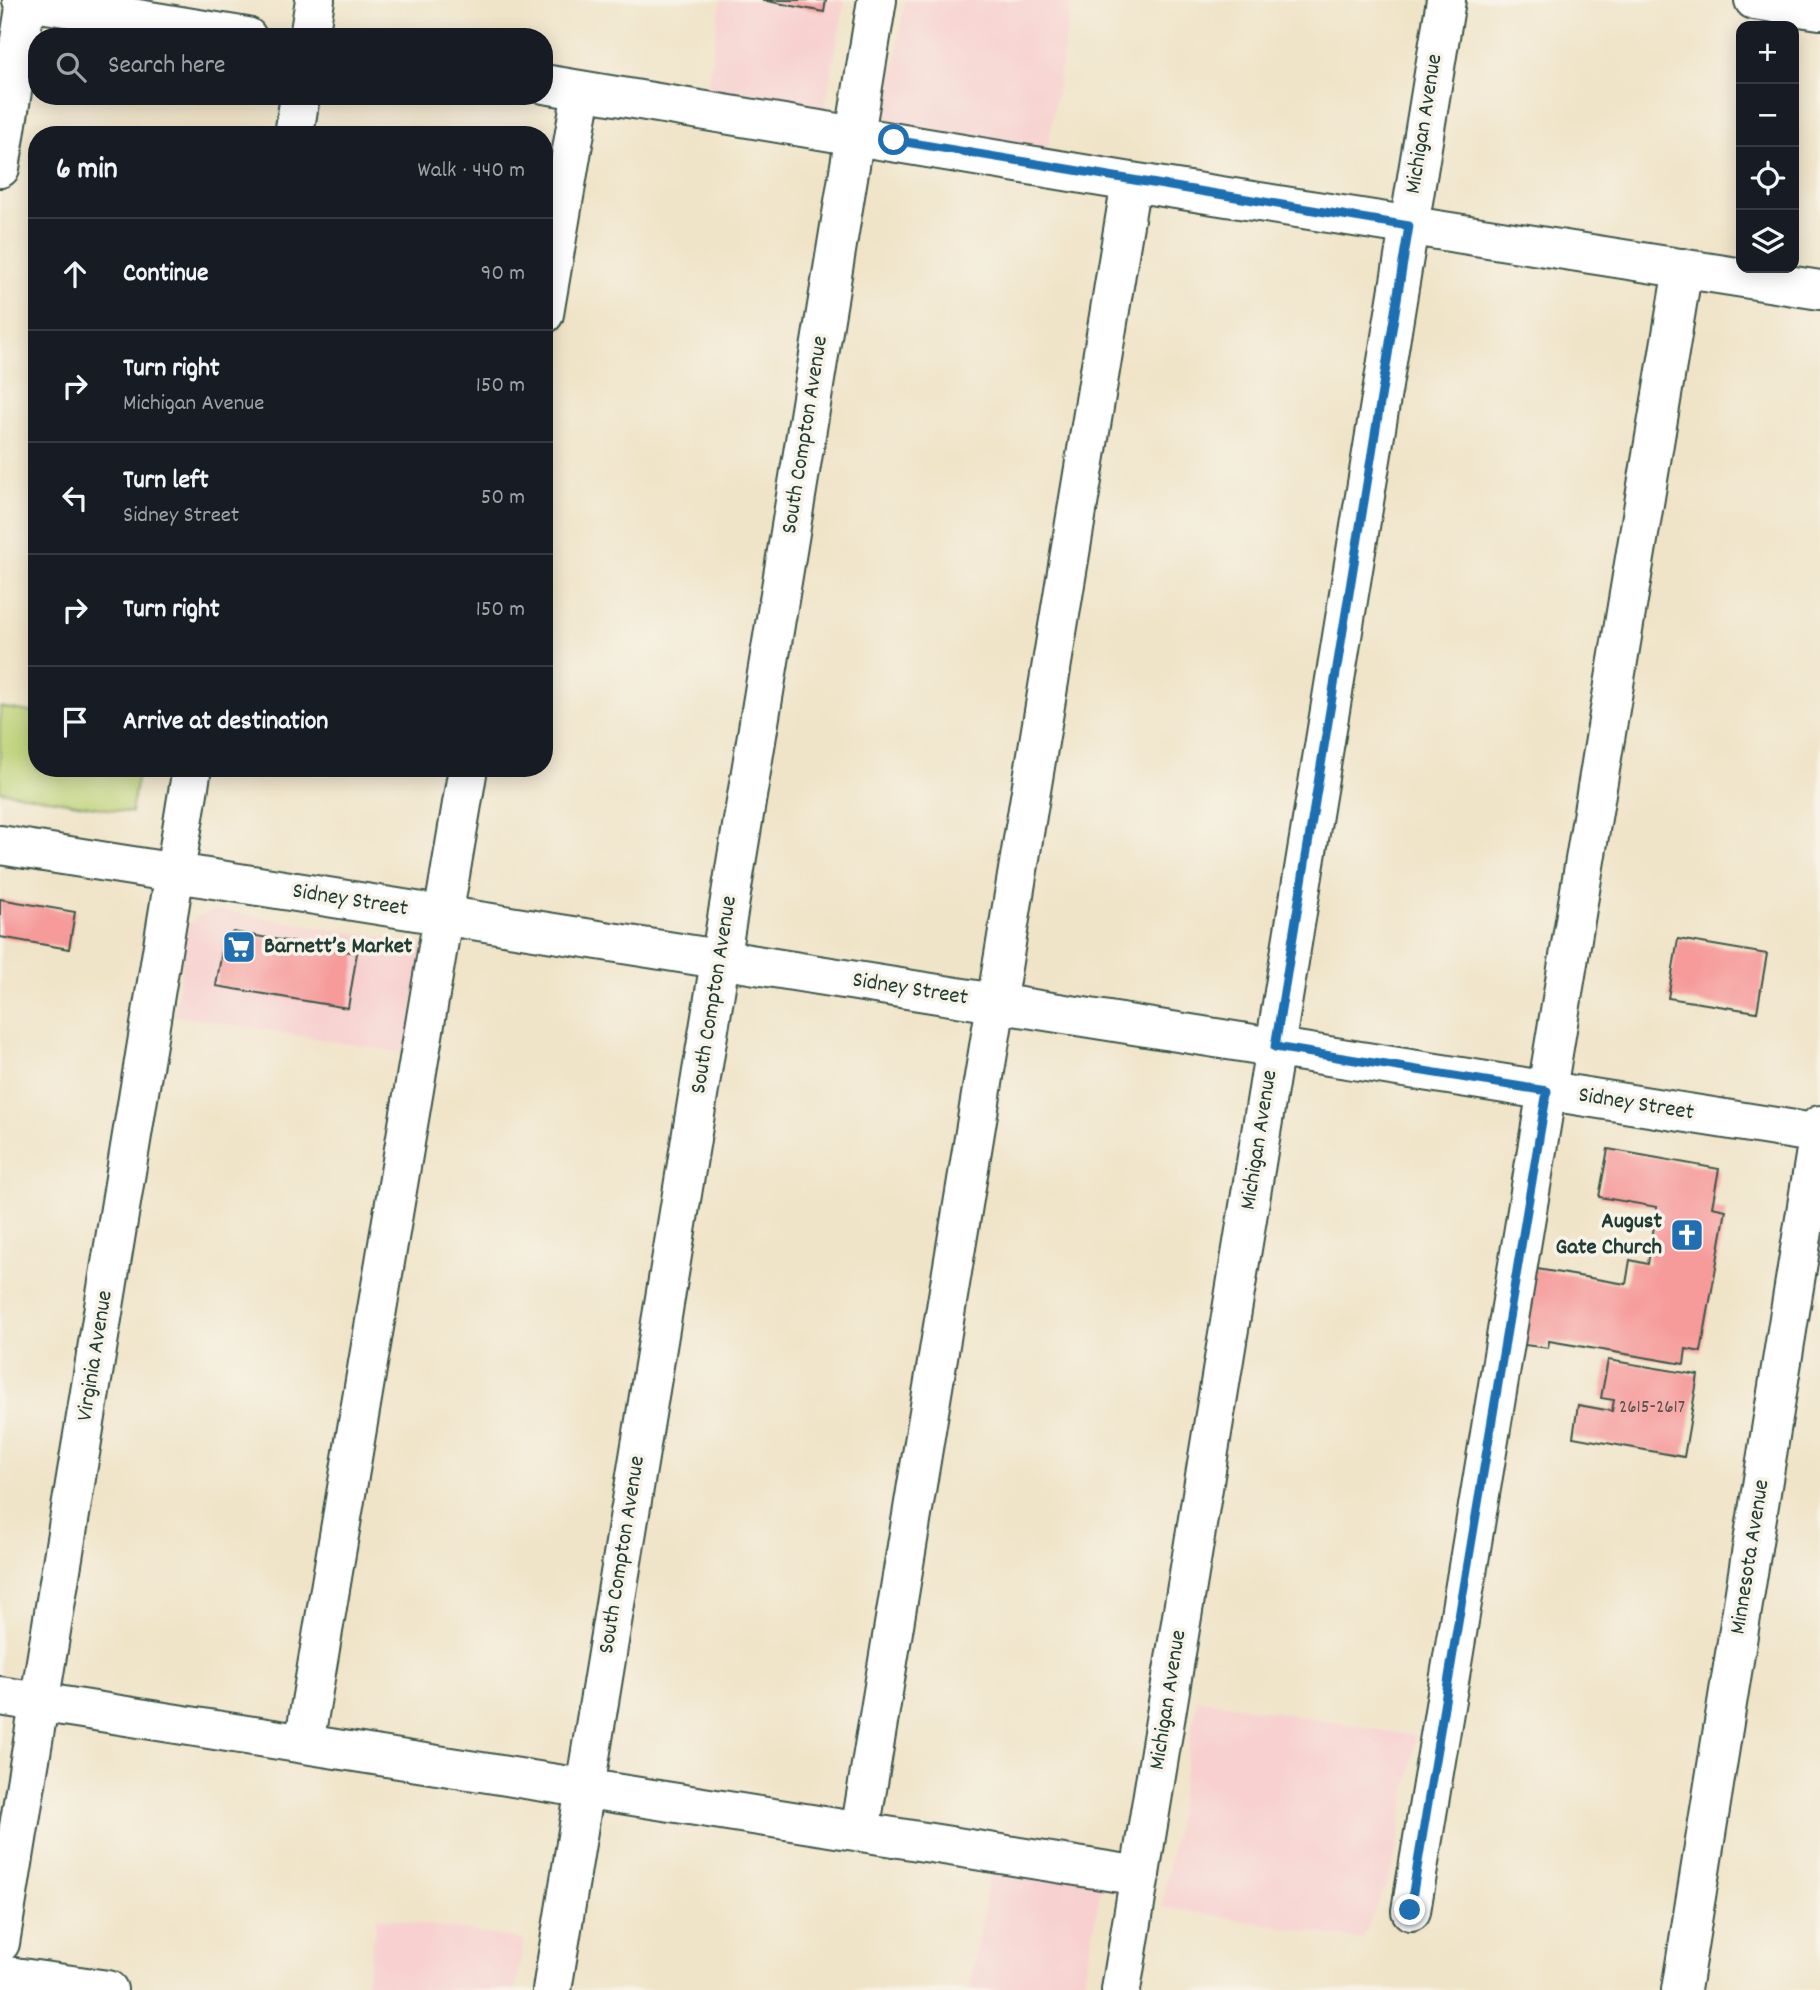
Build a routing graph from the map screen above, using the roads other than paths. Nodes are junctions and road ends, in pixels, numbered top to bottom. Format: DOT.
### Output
graph roads {
  1 [pos="24,0"];
  2 [pos="315,0"];
  3 [pos="877,0"];
  4 [pos="1446,0"];
  5 [pos="1754,0"];
  6 [pos="1820,10"];
  7 [pos="193,28"];
  8 [pos="310,28"];
  9 [pos="553,86"];
  10 [pos="582,90"];
  11 [pos="299,105"];
  12 [pos="295,126"];
  13 [pos="855,134"];
  14 [pos="0,168"];
  15 [pos="1131,181"];
  16 [pos="1409,226"];
  17 [pos="553,261"];
  18 [pos="1683,268"];
  19 [pos="1820,290"];
  20 [pos="191,777"];
  21 [pos="466,777"];
  22 [pos="0,845"];
  23 [pos="175,873"];
  24 [pos="443,915"];
  25 [pos="721,959"];
  26 [pos="995,1003"];
  27 [pos="1275,1047"];
  28 [pos="1547,1091"];
  29 [pos="1819,1131"];
  30 [pos="0,1696"];
  31 [pos="40,1702"];
  32 [pos="304,1744"];
  33 [pos="585,1789"];
  34 [pos="860,1832"];
  35 [pos="1140,1876"];
  36 [pos="1410,1910"];
  37 [pos="0,1943"];
  38 [pos="0,1975"];
  39 [pos="108,1990"];
  40 [pos="552,1990"];
  41 [pos="1121,1990"];
  42 [pos="1681,1990"];
  1 -- 7 [label="street"];
  1 -- 14 [label="street"];
  2 -- 8 [label="street"];
  3 -- 13 [label="street, South Compton Avenue"];
  4 -- 16 [label="street, Michigan Avenue"];
  5 -- 6 [label="street"];
  9 -- 10 [label="street"];
  10 -- 13 [label="street"];
  10 -- 17 [label="street"];
  11 -- 12 [label="street"];
  13 -- 15 [label="street"];
  13 -- 25 [label="street, South Compton Avenue"];
  15 -- 16 [label="street"];
  15 -- 26 [label="street"];
  16 -- 18 [label="street"];
  16 -- 27 [label="street, Michigan Avenue"];
  18 -- 19 [label="street"];
  18 -- 28 [label="street"];
  20 -- 23 [label="street, Virginia Avenue"];
  21 -- 24 [label="street"];
  22 -- 23 [label="street, Sidney Street"];
  23 -- 24 [label="street, Sidney Street"];
  23 -- 31 [label="street, Virginia Avenue"];
  24 -- 25 [label="street, Sidney Street"];
  24 -- 32 [label="street"];
  25 -- 26 [label="street, Sidney Street"];
  25 -- 33 [label="street, South Compton Avenue"];
  26 -- 27 [label="street, Sidney Street"];
  26 -- 34 [label="street"];
  27 -- 28 [label="street, Sidney Street"];
  27 -- 35 [label="street, Michigan Avenue"];
  28 -- 29 [label="street, Sidney Street"];
  28 -- 36 [label="street"];
  29 -- 42 [label="street, Minnesota Avenue"];
  30 -- 31 [label="street"];
  31 -- 32 [label="street"];
  31 -- 37 [label="street, Virginia Avenue"];
  32 -- 33 [label="street"];
  33 -- 34 [label="street"];
  33 -- 40 [label="street, South Compton Avenue"];
  34 -- 35 [label="street"];
  35 -- 41 [label="street, Michigan Avenue"];
  38 -- 39 [label="street"];
}
